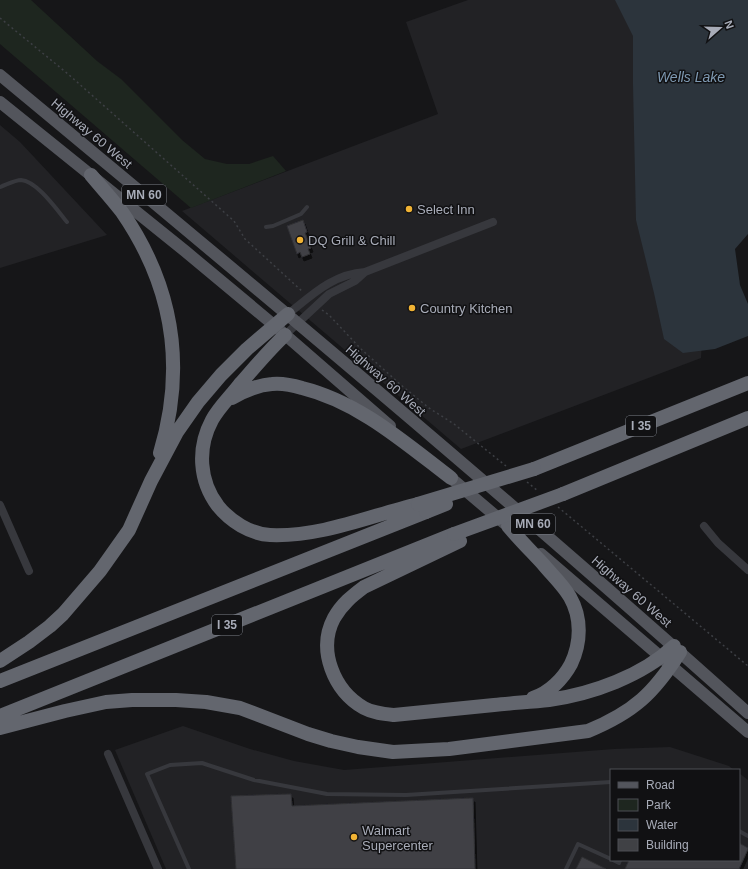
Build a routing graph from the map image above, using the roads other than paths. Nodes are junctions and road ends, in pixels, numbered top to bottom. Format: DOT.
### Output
graph roads {
  1 [pos="0,75"];
  2 [pos="0,102"];
  3 [pos="91,175"];
  4 [pos="0,187"];
  5 [pos="307,207"];
  6 [pos="67,222"];
  7 [pos="493,222"];
  8 [pos="266,227"];
  9 [pos="365,272"];
  10 [pos="293,319"];
  11 [pos="280,330"];
  12 [pos="748,383"];
  13 [pos="223,406"];
  14 [pos="748,418"];
  15 [pos="451,478"];
  16 [pos="151,481"];
  17 [pos="0,505"];
  18 [pos="422,508"];
  19 [pos="508,526"];
  20 [pos="704,526"];
  21 [pos="457,538"];
  22 [pos="748,570"];
  23 [pos="29,571"];
  24 [pos="677,649"];
  25 [pos="0,661"];
  26 [pos="666,662"];
  27 [pos="0,681"];
  28 [pos="517,703"];
  29 [pos="748,712"];
  30 [pos="0,716"];
  31 [pos="0,728"];
  32 [pos="748,732"];
  33 [pos="108,754"];
  34 [pos="610,782"];
  35 [pos="610,859"];
  36 [pos="158,869"];
  37 [pos="189,869"];
  38 [pos="566,869"];
  1 -- 10 [label="main road, Highway 60 West / MN 60"];
  2 -- 3 [label="main road, MN 60"];
  3 -- 11 [label="main road, MN 60"];
  3 -- 16 [label="highway"];
  4 -- 6 [label="lane"];
  5 -- 8 [label="lane"];
  7 -- 9 [label="street"];
  9 -- 10 [label="street"];
  9 -- 10 [label="street"];
  10 -- 11 [label="highway"];
  10 -- 24 [label="main road, Highway 60 West / MN 60"];
  11 -- 13 [label="highway"];
  11 -- 15 [label="main road, MN 60"];
  11 -- 16 [label="highway"];
  12 -- 18 [label="highway, I 35, bridge"];
  13 -- 15 [label="highway"];
  13 -- 18 [label="highway"];
  14 -- 21 [label="highway, I 35, bridge"];
  15 -- 19 [label="main road, MN 60"];
  16 -- 25 [label="highway"];
  17 -- 23 [label="street"];
  18 -- 27 [label="highway, I 35"];
  19 -- 26 [label="main road, MN 60"];
  19 -- 28 [label="highway"];
  20 -- 22 [label="street"];
  21 -- 28 [label="highway"];
  21 -- 30 [label="highway, I 35"];
  24 -- 26 [label="highway"];
  24 -- 29 [label="main road, Highway 60 West / MN 60"];
  26 -- 28 [label="highway"];
  26 -- 31 [label="highway"];
  26 -- 32 [label="main road, MN 60"];
  33 -- 36 [label="street"];
  34 -- 37 [label="lane"];
  35 -- 38 [label="lane"];
}
